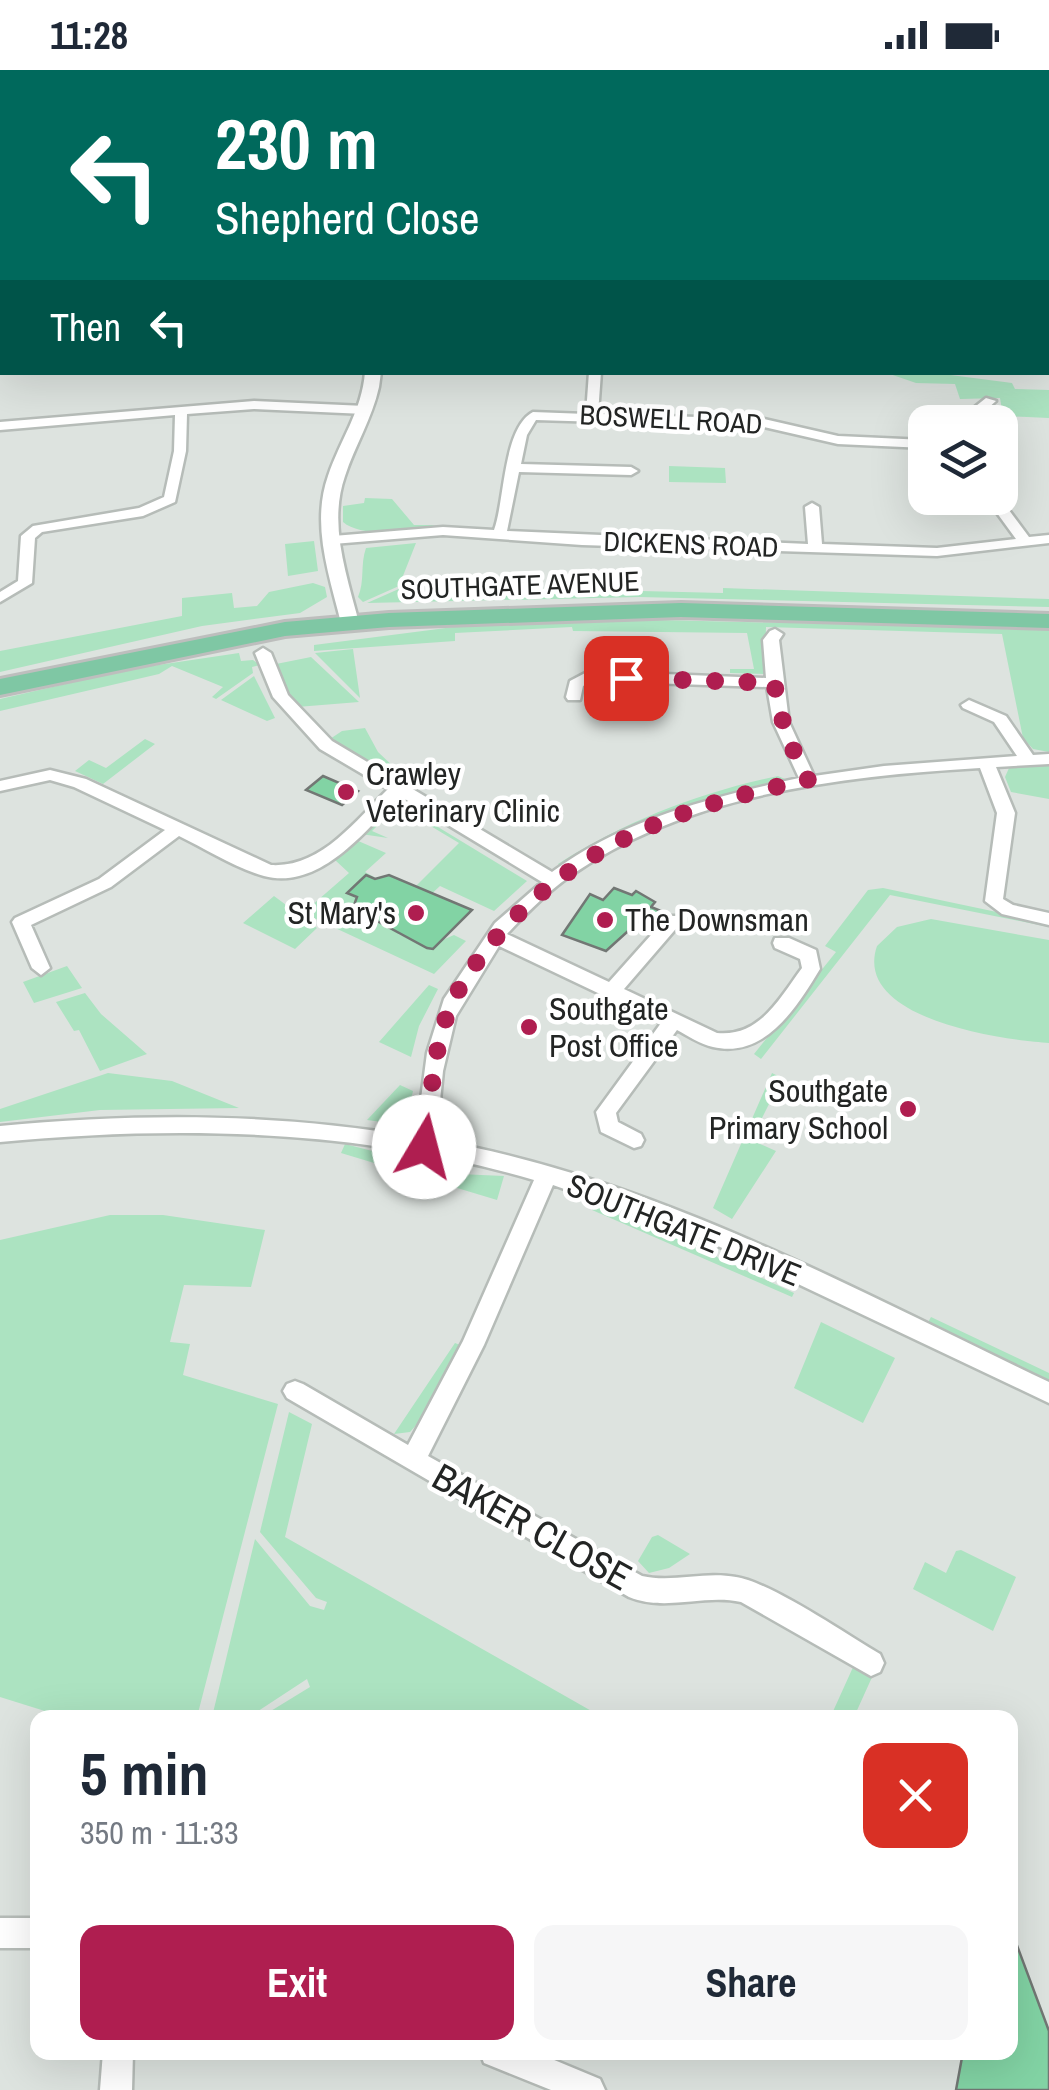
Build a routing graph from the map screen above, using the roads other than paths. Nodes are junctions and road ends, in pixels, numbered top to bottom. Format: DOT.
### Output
graph roads {
  1 [pos="372,375"];
  2 [pos="594,375"];
  3 [pos="990,401"];
  4 [pos="985,405"];
  5 [pos="365,410"];
  6 [pos="180,411"];
  7 [pos="592,415"];
  8 [pos="0,426"];
  9 [pos="908,443"];
  10 [pos="516,468"];
  11 [pos="631,471"];
  12 [pos="812,507"];
  13 [pos="1006,515"];
  14 [pos="499,534"];
  15 [pos="1049,539"];
  16 [pos="333,540"];
  17 [pos="1026,540"];
  18 [pos="815,547"];
  19 [pos="0,598"];
  20 [pos="1049,621"];
  21 [pos="350,623"];
  22 [pos="775,634"];
  23 [pos="263,652"];
  24 [pos="774,683"];
  25 [pos="0,687"];
  26 [pos="574,697"];
  27 [pos="970,705"];
  28 [pos="1049,759"];
  29 [pos="1028,760"];
  30 [pos="986,764"];
  31 [pos="808,780"];
  32 [pos="0,786"];
  33 [pos="397,790"];
  34 [pos="177,829"];
  35 [pos="554,881"];
  36 [pos="1049,919"];
  37 [pos="674,920"];
  38 [pos="497,937"];
  39 [pos="782,943"];
  40 [pos="42,968"];
  41 [pos="613,990"];
  42 [pos="674,1020"];
  43 [pos="0,1134"];
  44 [pos="634,1140"];
  45 [pos="424,1147"];
  46 [pos="547,1174"];
  47 [pos="295,1391"];
  48 [pos="1049,1393"];
  49 [pos="413,1460"];
  50 [pos="871,1662"];
  51 [pos="30,1933"];
  52 [pos="0,1934"];
  53 [pos="118,2060"];
  54 [pos="516,2060"];
  55 [pos="116,2090"];
  56 [pos="589,2090"];
  1 -- 5 [label="street"];
  2 -- 7 [label="street"];
  3 -- 4 [label="street"];
  5 -- 6 [label="street"];
  5 -- 16 [label="street"];
  6 -- 8 [label="street"];
  6 -- 19 [label="street"];
  7 -- 9 [label="street, BOSWELL ROAD"];
  7 -- 10 [label="street, BOSWELL ROAD"];
  10 -- 11 [label="street, BOSWELL ROAD"];
  10 -- 14 [label="street, BOSWELL ROAD"];
  12 -- 18 [label="street"];
  13 -- 17 [label="street"];
  14 -- 16 [label="street, DICKENS ROAD"];
  14 -- 18 [label="street, DICKENS ROAD"];
  15 -- 17 [label="street, DICKENS ROAD"];
  16 -- 21 [label="street"];
  17 -- 18 [label="street, DICKENS ROAD"];
  20 -- 21 [label="main road, SOUTHGATE AVENUE"];
  21 -- 25 [label="main road, SOUTHGATE AVENUE"];
  22 -- 24 [label="street"];
  23 -- 33 [label="street"];
  24 -- 26 [label="street"];
  24 -- 31 [label="street"];
  27 -- 29 [label="street"];
  28 -- 29 [label="street"];
  29 -- 30 [label="street"];
  30 -- 31 [label="street"];
  30 -- 36 [label="street"];
  31 -- 35 [label="street"];
  32 -- 34 [label="street"];
  33 -- 34 [label="street"];
  33 -- 35 [label="street"];
  34 -- 40 [label="street"];
  35 -- 38 [label="street"];
  37 -- 41 [label="street"];
  38 -- 41 [label="street"];
  38 -- 45 [label="street"];
  39 -- 42 [label="street"];
  41 -- 42 [label="street"];
  42 -- 44 [label="street"];
  43 -- 45 [label="street, SOUTHGATE DRIVE"];
  45 -- 46 [label="street, SOUTHGATE DRIVE"];
  46 -- 48 [label="street, SOUTHGATE DRIVE"];
  46 -- 49 [label="street, BAKER CLOSE"];
  47 -- 49 [label="street, BAKER CLOSE"];
  49 -- 50 [label="street, BAKER CLOSE"];
  51 -- 52 [label="street"];
  53 -- 55 [label="street"];
  54 -- 56 [label="street"];
}
